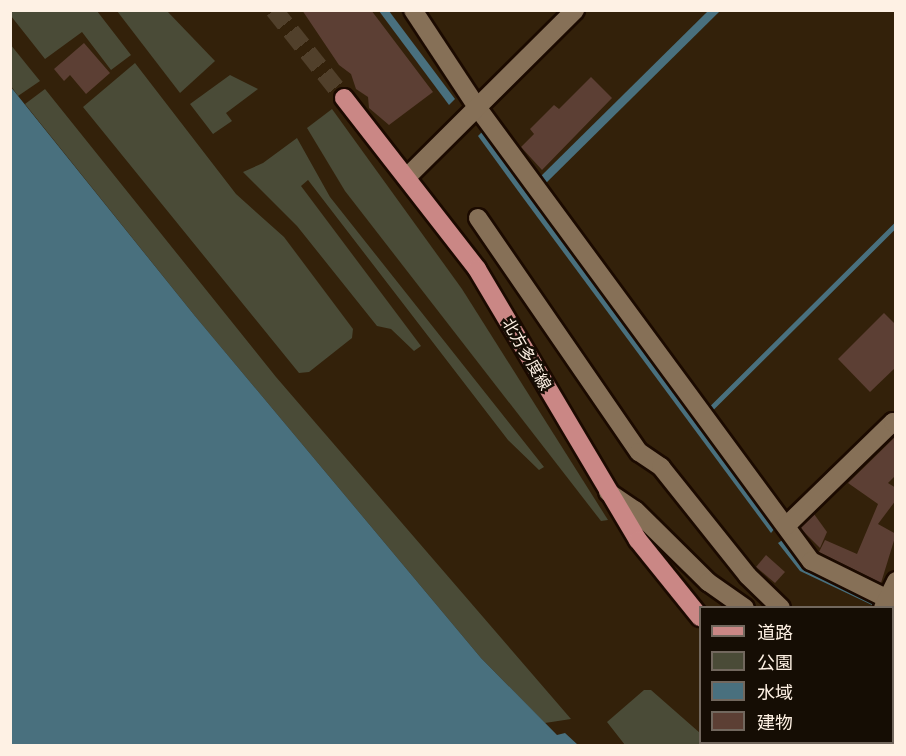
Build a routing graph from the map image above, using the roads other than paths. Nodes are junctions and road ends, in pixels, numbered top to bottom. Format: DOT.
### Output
graph roads {
  1 [pos="413,10"];
  2 [pos="575,10"];
  3 [pos="344,98"];
  4 [pos="477,107"];
  5 [pos="407,177"];
  6 [pos="478,218"];
  7 [pos="896,425"];
  8 [pos="607,490"];
  9 [pos="786,526"];
  10 [pos="896,581"];
  11 [pos="742,606"];
  12 [pos="779,606"];
  13 [pos="887,606"];
  14 [pos="890,606"];
  15 [pos="699,616"];
  1 -- 4 [label="street"];
  2 -- 4 [label="street"];
  3 -- 5 [label="main road, 北方多度線"];
  4 -- 5 [label="street"];
  4 -- 9 [label="street"];
  5 -- 8 [label="main road, 北方多度線"];
  6 -- 12 [label="street"];
  7 -- 9 [label="street"];
  8 -- 11 [label="street"];
  8 -- 15 [label="main road, 北方多度線"];
  9 -- 13 [label="street"];
  10 -- 14 [label="street"];
}
